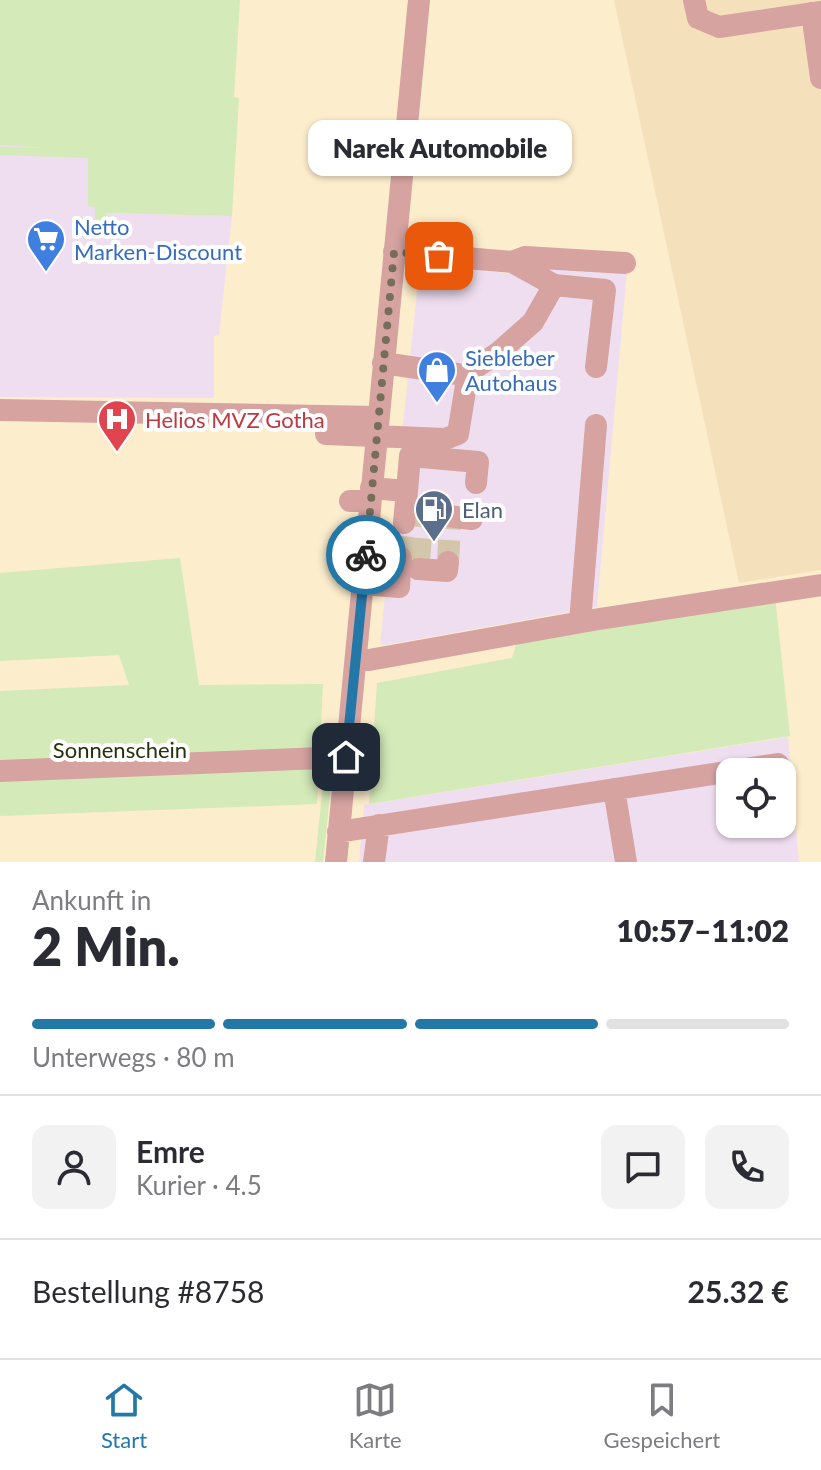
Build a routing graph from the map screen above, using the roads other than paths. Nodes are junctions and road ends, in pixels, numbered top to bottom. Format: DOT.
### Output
graph roads {
  1 [pos="419,0"];
  2 [pos="694,0"];
  3 [pos="817,13"];
  4 [pos="821,78"];
  5 [pos="394,252"];
  6 [pos="512,262"];
  7 [pos="625,263"];
  8 [pos="554,285"];
  9 [pos="383,363"];
  10 [pos="596,367"];
  11 [pos="464,375"];
  12 [pos="0,410"];
  13 [pos="596,425"];
  14 [pos="326,434"];
  15 [pos="370,440"];
  16 [pos="476,483"];
  17 [pos="364,497"];
  18 [pos="448,562"];
  19 [pos="363,584"];
  20 [pos="821,585"];
  21 [pos="580,622"];
  22 [pos="356,659"];
  23 [pos="346,757"];
  24 [pos="0,771"];
  25 [pos="716,773"];
  26 [pos="614,789"];
  27 [pos="379,825"];
  28 [pos="338,832"];
  29 [pos="336,862"];
  30 [pos="374,862"];
  31 [pos="626,862"];
  1 -- 5 [label="street"];
  2 -- 3 [label="street"];
  3 -- 4 [label="street"];
  5 -- 6 [label="street"];
  5 -- 9 [label="street"];
  6 -- 7 [label="street"];
  6 -- 8 [label="street"];
  8 -- 10 [label="street"];
  8 -- 11 [label="street"];
  9 -- 11 [label="street"];
  9 -- 15 [label="street"];
  11 -- 15 [label="street"];
  12 -- 15 [label="street"];
  13 -- 21 [label="street"];
  14 -- 15 [label="street"];
  15 -- 17 [label="street"];
  16 -- 17 [label="street"];
  17 -- 19 [label="street"];
  18 -- 19 [label="street"];
  19 -- 22 [label="street"];
  20 -- 21 [label="street"];
  21 -- 22 [label="street"];
  22 -- 23 [label="street"];
  23 -- 24 [label="street"];
  23 -- 28 [label="street"];
  25 -- 26 [label="street"];
  26 -- 27 [label="street"];
  26 -- 31 [label="street"];
  27 -- 28 [label="street"];
  27 -- 30 [label="street"];
  28 -- 29 [label="street"];
}
